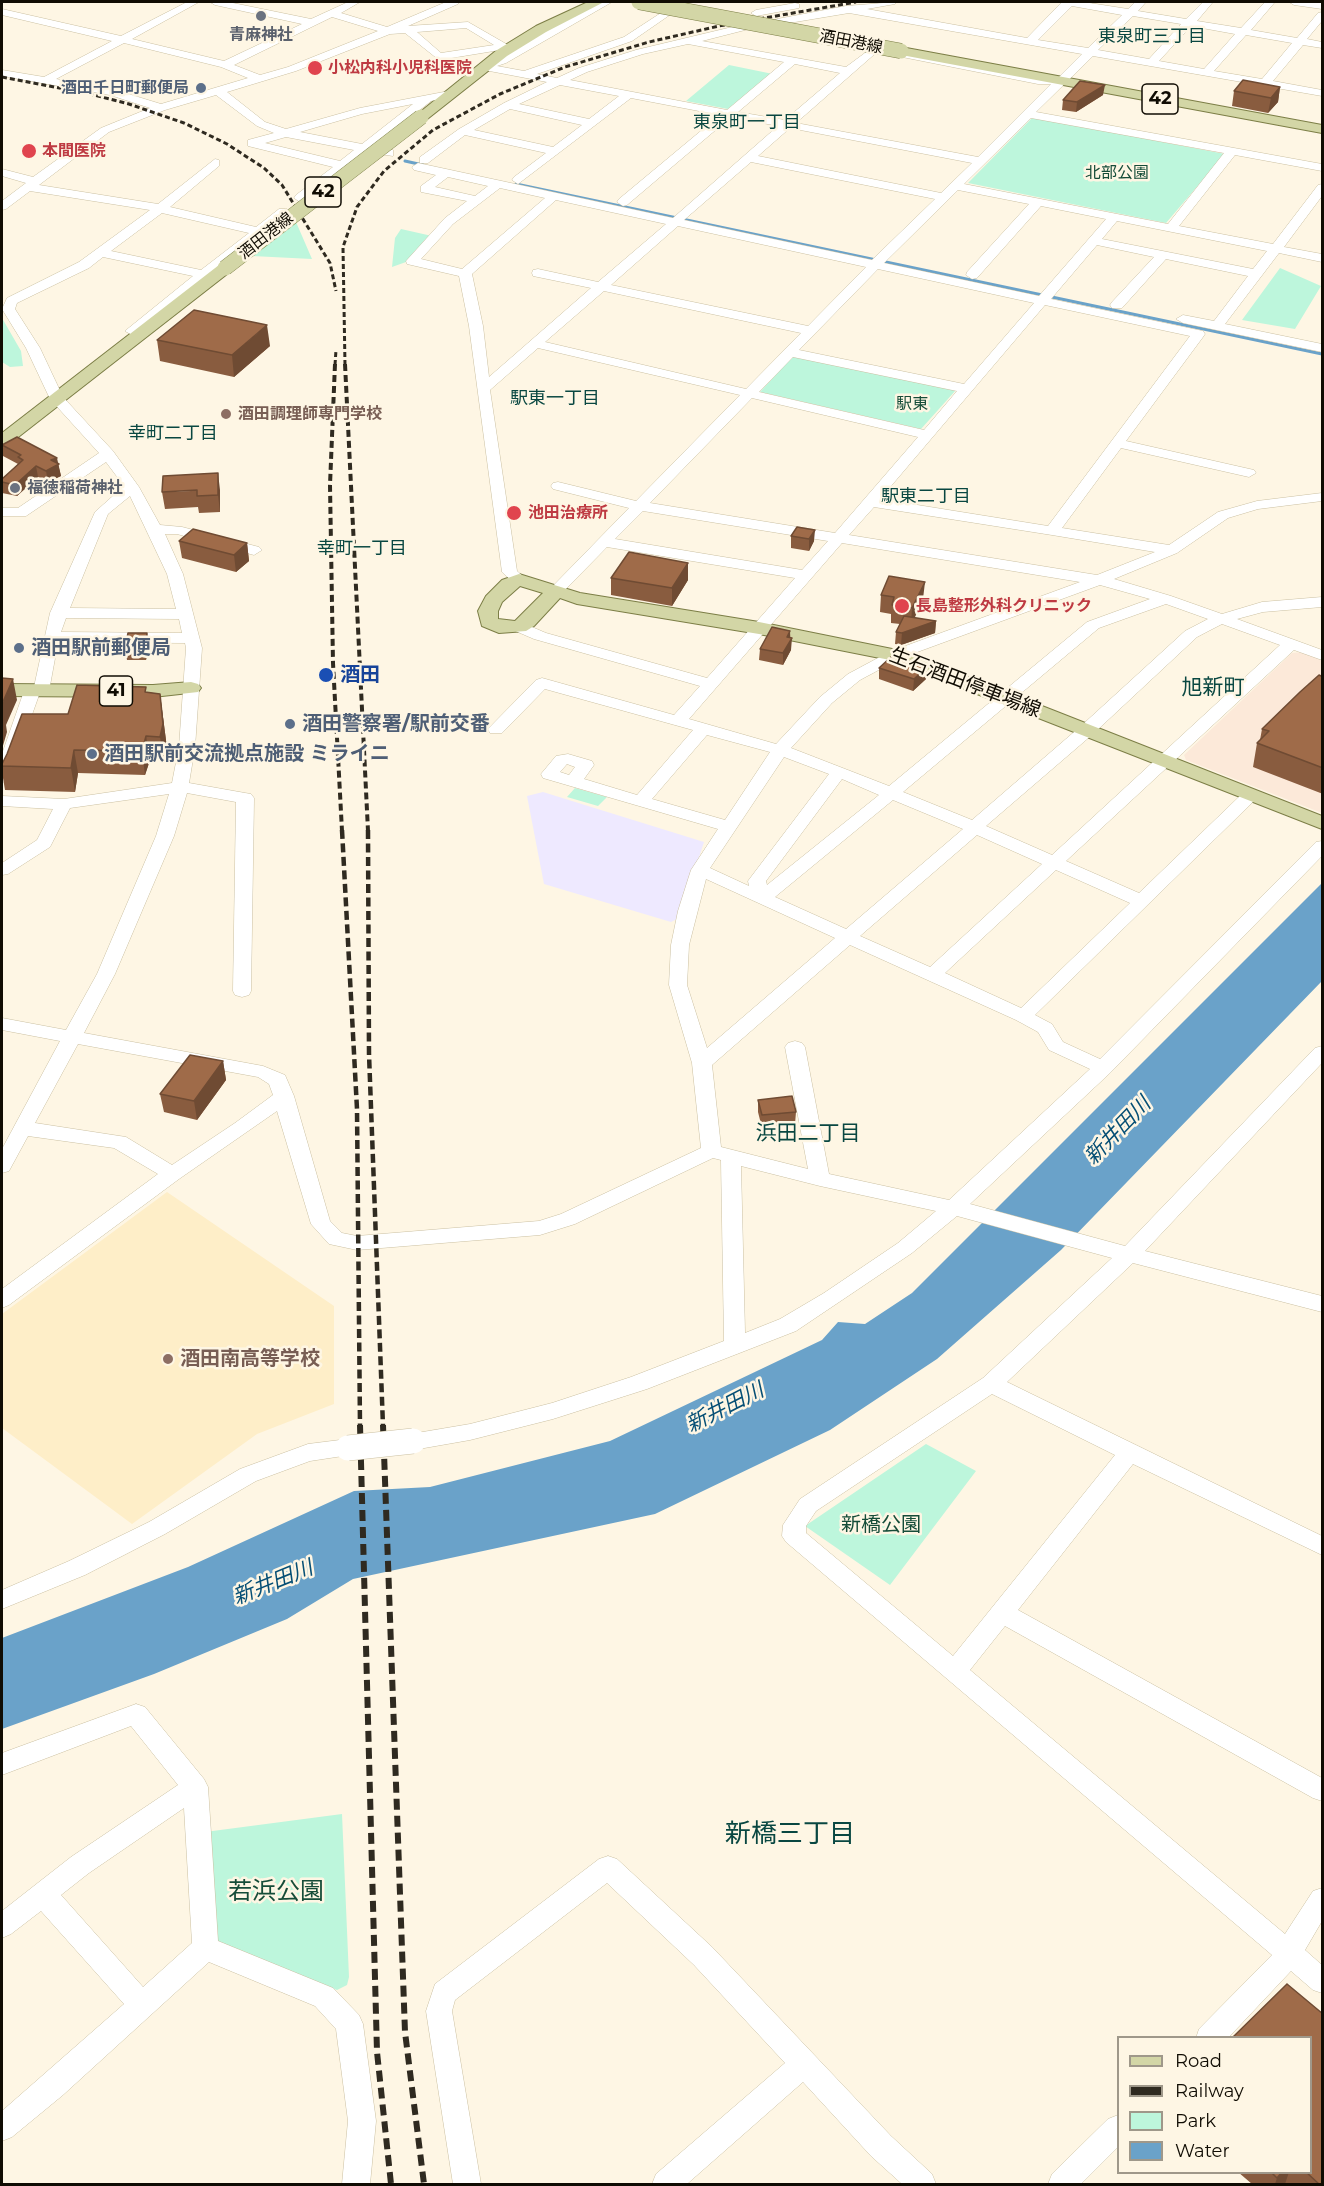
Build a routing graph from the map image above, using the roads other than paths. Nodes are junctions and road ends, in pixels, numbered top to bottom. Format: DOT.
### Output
graph roads {
  1 [pos="194,2"];
  2 [pos="215,2"];
  3 [pos="355,2"];
  4 [pos="454,2"];
  5 [pos="584,2"];
  6 [pos="597,2"];
  7 [pos="607,2"];
  8 [pos="626,2"];
  9 [pos="639,2"];
  10 [pos="661,2"];
  11 [pos="891,2"];
  12 [pos="1069,2"];
  13 [pos="1141,2"];
  14 [pos="1208,2"];
  15 [pos="1270,2"];
  16 [pos="1294,2"];
  17 [pos="808,3"];
  18 [pos="673,5"];
  19 [pos="1323,6"];
  20 [pos="846,9"];
  21 [pos="2,12"];
  22 [pos="1131,12"];
  23 [pos="756,13"];
  24 [pos="333,14"];
  25 [pos="1323,15"];
  26 [pos="1189,22"];
  27 [pos="314,23"];
  28 [pos="782,24"];
  29 [pos="762,29"];
  30 [pos="408,30"];
  31 [pos="388,31"];
  32 [pos="1243,31"];
  33 [pos="123,39"];
  34 [pos="686,41"];
  35 [pos="1030,41"];
  36 [pos="1300,41"];
  37 [pos="1323,45"];
  38 [pos="501,46"];
  39 [pos="873,50"];
  40 [pos="1091,52"];
  41 [pos="792,61"];
  42 [pos="1151,63"];
  43 [pos="225,65"];
  44 [pos="468,65"];
  45 [pos="848,71"];
  46 [pos="1206,72"];
  47 [pos="2,73"];
  48 [pos="526,74"];
  49 [pos="260,79"];
  50 [pos="48,80"];
  51 [pos="561,81"];
  52 [pos="1062,81"];
  53 [pos="1265,83"];
  54 [pos="218,91"];
  55 [pos="1323,93"];
  56 [pos="449,94"];
  57 [pos="629,94"];
  58 [pos="431,95"];
  59 [pos="508,105"];
  60 [pos="161,108"];
  61 [pos="730,113"];
  62 [pos="1029,114"];
  63 [pos="591,123"];
  64 [pos="788,124"];
  65 [pos="1323,129"];
  66 [pos="463,131"];
  67 [pos="285,133"];
  68 [pos="363,148"];
  69 [pos="555,151"];
  70 [pos="1232,151"];
  71 [pos="389,153"];
  72 [pos="408,157"];
  73 [pos="749,158"];
  74 [pos="981,161"];
  75 [pos="215,163"];
  76 [pos="421,164"];
  77 [pos="341,165"];
  78 [pos="1323,167"];
  79 [pos="2,172"];
  80 [pos="446,173"];
  81 [pos="473,175"];
  82 [pos="518,180"];
  83 [pos="33,184"];
  84 [pos="498,184"];
  85 [pos="956,186"];
  86 [pos="1323,188"];
  87 [pos="554,196"];
  88 [pos="945,197"];
  89 [pos="300,198"];
  90 [pos="478,200"];
  91 [pos="623,202"];
  92 [pos="1038,202"];
  93 [pos="2,206"];
  94 [pos="157,208"];
  95 [pos="283,212"];
  96 [pos="1114,217"];
  97 [pos="680,219"];
  98 [pos="1171,228"];
  99 [pos="258,231"];
  100 [pos="1094,241"];
  101 [pos="1276,249"];
  102 [pos="100,252"];
  103 [pos="1163,255"];
  104 [pos="1323,258"];
  105 [pos="879,261"];
  106 [pos="465,273"];
  107 [pos="538,273"];
  108 [pos="1257,274"];
  109 [pos="205,275"];
  110 [pos="972,275"];
  111 [pos="602,286"];
  112 [pos="1046,296"];
  113 [pos="1117,306"];
  114 [pos="1217,327"];
  115 [pos="811,331"];
  116 [pos="142,333"];
  117 [pos="536,344"];
  118 [pos="1323,348"];
  119 [pos="789,352"];
  120 [pos="483,389"];
  121 [pos="967,389"];
  122 [pos="749,394"];
  123 [pos="57,399"];
  124 [pos="928,435"];
  125 [pos="2,440"];
  126 [pos="1118,443"];
  127 [pos="108,454"];
  128 [pos="1249,473"];
  129 [pos="558,486"];
  130 [pos="132,487"];
  131 [pos="1323,497"];
  132 [pos="870,502"];
  133 [pos="640,506"];
  134 [pos="2,512"];
  135 [pos="155,529"];
  136 [pos="1052,531"];
  137 [pos="838,538"];
  138 [pos="604,543"];
  139 [pos="254,550"];
  140 [pos="1172,550"];
  141 [pos="806,575"];
  142 [pos="519,580"];
  143 [pos="1098,580"];
  144 [pos="556,591"];
  145 [pos="1166,599"];
  146 [pos="1323,602"];
  147 [pos="58,613"];
  148 [pos="185,614"];
  149 [pos="1221,619"];
  150 [pos="519,627"];
  151 [pos="759,628"];
  152 [pos="51,637"];
  153 [pos="191,638"];
  154 [pos="1291,644"];
  155 [pos="895,655"];
  156 [pos="1323,655"];
  157 [pos="710,684"];
  158 [pos="191,688"];
  159 [pos="2,690"];
  160 [pos="36,691"];
  161 [pos="1004,697"];
  162 [pos="678,721"];
  163 [pos="704,728"];
  164 [pos="496,729"];
  165 [pos="1087,730"];
  166 [pos="780,750"];
  167 [pos="1166,761"];
  168 [pos="839,772"];
  169 [pos="2,777"];
  170 [pos="577,782"];
  171 [pos="180,787"];
  172 [pos="890,793"];
  173 [pos="1250,796"];
  174 [pos="2,801"];
  175 [pos="640,801"];
  176 [pos="64,804"];
  177 [pos="1323,823"];
  178 [pos="729,827"];
  179 [pos="974,827"];
  180 [pos="1323,846"];
  181 [pos="1056,863"];
  182 [pos="2,870"];
  183 [pos="700,870"];
  184 [pos="762,898"];
  185 [pos="1141,901"];
  186 [pos="847,937"];
  187 [pos="932,975"];
  188 [pos="242,991"];
  189 [pos="1023,1016"];
  190 [pos="2,1024"];
  191 [pos="69,1038"];
  192 [pos="795,1047"];
  193 [pos="1323,1052"];
  194 [pos="702,1063"];
  195 [pos="1103,1068"];
  196 [pos="284,1096"];
  197 [pos="22,1128"];
  198 [pos="721,1154"];
  199 [pos="2,1166"];
  200 [pos="172,1174"];
  201 [pos="820,1179"];
  202 [pos="963,1210"];
  203 [pos="1130,1254"];
  204 [pos="2,1300"];
  205 [pos="1323,1304"];
  206 [pos="735,1347"];
  207 [pos="991,1384"];
  208 [pos="1129,1453"];
  209 [pos="1323,1546"];
  210 [pos="2,1600"];
  211 [pos="1002,1613"];
  212 [pos="955,1672"];
  213 [pos="2,1764"];
  214 [pos="195,1788"];
  215 [pos="1323,1790"];
  216 [pos="44,1894"];
  217 [pos="1323,1899"];
  218 [pos="2,1926"];
  219 [pos="205,1948"];
  220 [pos="1289,1954"];
  221 [pos="1323,1981"];
  222 [pos="142,2005"];
  223 [pos="1210,2036"];
  224 [pos="805,2063"];
  225 [pos="2,2128"];
  226 [pos="1117,2130"];
  227 [pos="356,2184"];
  228 [pos="467,2184"];
  229 [pos="666,2184"];
  230 [pos="922,2184"];
  231 [pos="1062,2184"];
  1 -- 33 [label="street"];
  2 -- 27 [label="street"];
  3 -- 24 [label="street"];
  4 -- 31 [label="street"];
  5 -- 38 [label="street"];
  6 -- 44 [label="main road, 酒田港線 / 42"];
  7 -- 44 [label="street"];
  8 -- 18 [label="street"];
  9 -- 52 [label="main road, 酒田港線 / 42, bridge"];
  10 -- 18 [label="street"];
  11 -- 20 [label="street"];
  12 -- 22 [label="street"];
  12 -- 35 [label="street"];
  13 -- 22 [label="street"];
  14 -- 26 [label="street"];
  15 -- 32 [label="street"];
  16 -- 19 [label="street"];
  17 -- 23 [label="street"];
  18 -- 18 [label="street"];
  18 -- 48 [label="street"];
  20 -- 28 [label="street"];
  20 -- 35 [label="street"];
  21 -- 33 [label="street"];
  22 -- 26 [label="street"];
  22 -- 40 [label="street"];
  24 -- 27 [label="street"];
  24 -- 31 [label="street"];
  25 -- 36 [label="street"];
  26 -- 32 [label="street"];
  26 -- 42 [label="street"];
  27 -- 43 [label="street"];
  28 -- 29 [label="street"];
  28 -- 52 [label="street, 酒田港線 / 42"];
  29 -- 34 [label="street, 酒田港線 / 42"];
  29 -- 39 [label="street, 酒田港線 / 42"];
  30 -- 31 [label="street"];
  30 -- 38 [label="street"];
  30 -- 44 [label="street"];
  31 -- 49 [label="street"];
  32 -- 36 [label="street"];
  32 -- 46 [label="street"];
  33 -- 43 [label="street"];
  33 -- 50 [label="street"];
  34 -- 41 [label="street"];
  34 -- 51 [label="street"];
  35 -- 40 [label="street"];
  36 -- 37 [label="street"];
  36 -- 53 [label="street"];
  38 -- 44 [label="street"];
  38 -- 44 [label="street"];
  39 -- 45 [label="street"];
  39 -- 52 [label="street, 酒田港線 / 42"];
  40 -- 42 [label="street"];
  40 -- 52 [label="street"];
  41 -- 45 [label="street"];
  41 -- 61 [label="street"];
  42 -- 46 [label="street"];
  43 -- 49 [label="street"];
  44 -- 48 [label="street"];
  44 -- 56 [label="main road, 酒田港線 / 42"];
  45 -- 64 [label="street"];
  46 -- 53 [label="street"];
  47 -- 50 [label="street"];
  48 -- 51 [label="street"];
  49 -- 54 [label="street"];
  50 -- 60 [label="street"];
  51 -- 57 [label="street"];
  51 -- 59 [label="street"];
  52 -- 62 [label="street"];
  52 -- 65 [label="main road, 酒田港線 / 42"];
  53 -- 55 [label="street"];
  54 -- 60 [label="street"];
  54 -- 67 [label="street"];
  56 -- 58 [label="street"];
  56 -- 116 [label="main road, 酒田港線 / 42, bridge"];
  57 -- 61 [label="street"];
  57 -- 63 [label="street"];
  58 -- 67 [label="street"];
  58 -- 68 [label="street"];
  59 -- 63 [label="street"];
  59 -- 66 [label="street"];
  60 -- 83 [label="street"];
  61 -- 64 [label="street"];
  61 -- 91 [label="street"];
  62 -- 70 [label="street"];
  62 -- 74 [label="street"];
  63 -- 69 [label="street"];
  64 -- 73 [label="street"];
  64 -- 74 [label="street"];
  66 -- 69 [label="street"];
  66 -- 76 [label="street"];
  67 -- 68 [label="street"];
  67 -- 77 [label="street"];
  68 -- 71 [label="street"];
  68 -- 77 [label="street"];
  69 -- 82 [label="street"];
  70 -- 78 [label="street"];
  70 -- 98 [label="street"];
  72 -- 76 [label="street"];
  73 -- 88 [label="street"];
  73 -- 97 [label="street"];
  74 -- 85 [label="street"];
  75 -- 94 [label="street"];
  76 -- 80 [label="street"];
  76 -- 81 [label="street"];
  77 -- 89 [label="street"];
  79 -- 83 [label="street"];
  80 -- 81 [label="street"];
  80 -- 90 [label="street"];
  81 -- 82 [label="street"];
  81 -- 84 [label="street"];
  82 -- 91 [label="street"];
  83 -- 93 [label="street"];
  83 -- 94 [label="street"];
  84 -- 87 [label="street"];
  84 -- 90 [label="street"];
  85 -- 88 [label="street"];
  85 -- 92 [label="street"];
  86 -- 101 [label="street"];
  87 -- 97 [label="street"];
  87 -- 106 [label="street"];
  88 -- 105 [label="street"];
  90 -- 106 [label="street"];
  91 -- 97 [label="street"];
  92 -- 96 [label="street"];
  92 -- 110 [label="street"];
  94 -- 99 [label="street"];
  94 -- 102 [label="street"];
  95 -- 99 [label="street"];
  96 -- 98 [label="street"];
  96 -- 100 [label="street"];
  97 -- 105 [label="street"];
  97 -- 111 [label="street"];
  98 -- 101 [label="street"];
  99 -- 109 [label="street"];
  100 -- 103 [label="street"];
  100 -- 112 [label="street"];
  101 -- 104 [label="street"];
  101 -- 108 [label="street"];
  102 -- 109 [label="street"];
  102 -- 123 [label="street"];
  103 -- 108 [label="street"];
  103 -- 113 [label="street"];
  105 -- 110 [label="street"];
  105 -- 112 [label="street"];
  105 -- 115 [label="street"];
  106 -- 120 [label="street"];
  107 -- 111 [label="street"];
  108 -- 114 [label="street"];
  109 -- 116 [label="street"];
  110 -- 112 [label="street"];
  111 -- 115 [label="street"];
  111 -- 117 [label="street"];
  112 -- 113 [label="street"];
  112 -- 121 [label="street"];
  112 -- 126 [label="street"];
  113 -- 114 [label="street"];
  114 -- 118 [label="street"];
  115 -- 119 [label="street"];
  116 -- 123 [label="main road, 酒田港線 / 42"];
  117 -- 120 [label="street"];
  117 -- 122 [label="street"];
  119 -- 121 [label="street"];
  119 -- 122 [label="street"];
  120 -- 142 [label="street"];
  121 -- 124 [label="street"];
  122 -- 124 [label="street"];
  122 -- 133 [label="street"];
  123 -- 125 [label="main road, 酒田港線 / 42"];
  123 -- 127 [label="street"];
  124 -- 132 [label="street"];
  126 -- 128 [label="street"];
  126 -- 136 [label="street"];
  127 -- 130 [label="street"];
  127 -- 134 [label="street"];
  129 -- 133 [label="street"];
  130 -- 135 [label="street"];
  130 -- 147 [label="street"];
  131 -- 140 [label="street"];
  132 -- 136 [label="street"];
  132 -- 137 [label="street"];
  133 -- 137 [label="street"];
  133 -- 138 [label="street"];
  135 -- 139 [label="street"];
  135 -- 148 [label="street"];
  136 -- 140 [label="street"];
  137 -- 141 [label="street"];
  137 -- 143 [label="street"];
  138 -- 141 [label="street"];
  138 -- 144 [label="street"];
  140 -- 143 [label="street"];
  141 -- 151 [label="street"];
  142 -- 144 [label="main road, 生石酒田停車場線"];
  142 -- 150 [label="main road"];
  143 -- 145 [label="street"];
  143 -- 155 [label="street"];
  144 -- 150 [label="main road"];
  144 -- 151 [label="main road, 生石酒田停車場線"];
  145 -- 149 [label="street"];
  145 -- 161 [label="street"];
  146 -- 149 [label="street"];
  147 -- 148 [label="street"];
  147 -- 152 [label="street"];
  148 -- 153 [label="street"];
  149 -- 154 [label="street"];
  149 -- 165 [label="street"];
  150 -- 157 [label="street"];
  151 -- 155 [label="main road, 生石酒田停車場線"];
  151 -- 157 [label="street"];
  152 -- 153 [label="street"];
  152 -- 160 [label="street"];
  153 -- 158 [label="street"];
  154 -- 156 [label="street"];
  154 -- 167 [label="street"];
  155 -- 161 [label="main road, 生石酒田停車場線"];
  155 -- 166 [label="street"];
  157 -- 162 [label="street"];
  158 -- 160 [label="main road, 41"];
  158 -- 171 [label="street"];
  159 -- 160 [label="main road, 41"];
  160 -- 169 [label="street"];
  161 -- 165 [label="main road, 生石酒田停車場線"];
  161 -- 172 [label="street"];
  162 -- 163 [label="street"];
  162 -- 164 [label="street"];
  163 -- 166 [label="street"];
  163 -- 175 [label="street"];
  165 -- 167 [label="main road, 生石酒田停車場線"];
  165 -- 179 [label="street"];
  166 -- 168 [label="street"];
  166 -- 178 [label="street"];
  167 -- 173 [label="main road, 生石酒田停車場線"];
  167 -- 181 [label="street"];
  168 -- 172 [label="street"];
  168 -- 184 [label="street"];
  170 -- 175 [label="street"];
  171 -- 176 [label="street"];
  171 -- 188 [label="street"];
  171 -- 191 [label="street"];
  172 -- 179 [label="street"];
  172 -- 184 [label="street"];
  173 -- 177 [label="main road, 生石酒田停車場線"];
  173 -- 185 [label="street"];
  174 -- 176 [label="street"];
  175 -- 178 [label="street"];
  176 -- 182 [label="street"];
  178 -- 183 [label="street"];
  179 -- 181 [label="street"];
  179 -- 186 [label="street"];
  180 -- 195 [label="street"];
  181 -- 185 [label="street"];
  181 -- 187 [label="street"];
  183 -- 184 [label="street"];
  183 -- 194 [label="street"];
  184 -- 186 [label="street"];
  185 -- 189 [label="street"];
  186 -- 187 [label="street"];
  186 -- 194 [label="street"];
  187 -- 189 [label="street"];
  189 -- 195 [label="street"];
  190 -- 191 [label="street"];
  191 -- 196 [label="street"];
  191 -- 197 [label="street"];
  192 -- 201 [label="street"];
  193 -- 203 [label="street"];
  194 -- 198 [label="street"];
  195 -- 202 [label="street"];
  196 -- 198 [label="street"];
  196 -- 200 [label="street"];
  197 -- 199 [label="street"];
  197 -- 200 [label="street"];
  198 -- 201 [label="street"];
  198 -- 206 [label="street"];
  200 -- 204 [label="street"];
  201 -- 202 [label="street"];
  202 -- 203 [label="street"];
  202 -- 206 [label="street"];
  203 -- 205 [label="street"];
  203 -- 207 [label="street"];
  206 -- 210 [label="street, bridge"];
  207 -- 208 [label="street"];
  207 -- 212 [label="street"];
  208 -- 209 [label="street"];
  208 -- 211 [label="street"];
  211 -- 212 [label="street"];
  211 -- 215 [label="street"];
  212 -- 220 [label="street"];
  213 -- 214 [label="street"];
  214 -- 216 [label="street"];
  214 -- 219 [label="street"];
  216 -- 218 [label="street"];
  216 -- 222 [label="street"];
  217 -- 220 [label="street"];
  219 -- 222 [label="street"];
  219 -- 227 [label="street"];
  220 -- 221 [label="street"];
  220 -- 223 [label="street"];
  222 -- 225 [label="street"];
  224 -- 228 [label="street"];
  224 -- 229 [label="street"];
  224 -- 230 [label="street"];
  226 -- 231 [label="street"];
}
